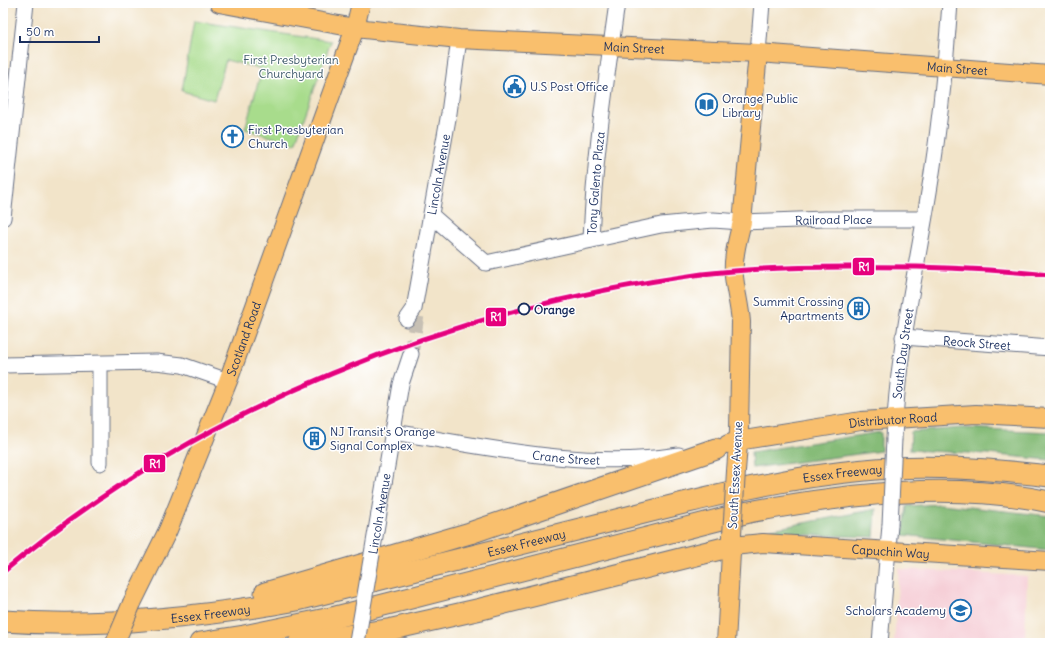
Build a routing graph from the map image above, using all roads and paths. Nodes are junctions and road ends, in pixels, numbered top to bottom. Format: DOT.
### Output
graph roads {
  1 [pos="26,3"];
  2 [pos="219,3"];
  3 [pos="361,3"];
  4 [pos="617,3"];
  5 [pos="762,3"];
  6 [pos="950,3"];
  7 [pos="354,28"];
  8 [pos="459,39"];
  9 [pos="610,46"];
  10 [pos="758,53"];
  11 [pos="945,66"];
  12 [pos="1050,75"];
  13 [pos="431,215"];
  14 [pos="3,218"];
  15 [pos="924,219"];
  16 [pos="742,222"];
  17 [pos="591,240"];
  18 [pos="413,314"];
  19 [pos="903,337"];
  20 [pos="1050,348"];
  21 [pos="406,355"];
  22 [pos="100,364"];
  23 [pos="3,365"];
  24 [pos="228,381"];
  25 [pos="1050,418"];
  26 [pos="894,419"];
  27 [pos="393,432"];
  28 [pos="738,441"];
  29 [pos="716,449"];
  30 [pos="100,463"];
  31 [pos="1050,476"];
  32 [pos="1050,502"];
  33 [pos="732,540"];
  34 [pos="888,551"];
  35 [pos="1050,561"];
  36 [pos="166,619"];
  37 [pos="3,621"];
  38 [pos="115,643"];
  39 [pos="200,643"];
  40 [pos="299,643"];
  41 [pos="357,643"];
  42 [pos="726,643"];
  43 [pos="880,643"];
  1 -- 14 [label="street"];
  2 -- 7 [label="main road, Main Street"];
  3 -- 7 [label="main road, Scotland Road"];
  4 -- 9 [label="street, Tony Galento Plaza"];
  5 -- 10 [label="street"];
  6 -- 11 [label="street, South Day Street"];
  7 -- 8 [label="main road, Main Street"];
  7 -- 24 [label="main road, Scotland Road"];
  8 -- 9 [label="main road, Main Street"];
  8 -- 13 [label="street, Lincoln Avenue"];
  9 -- 10 [label="main road, Main Street"];
  9 -- 17 [label="street, Tony Galento Plaza"];
  10 -- 11 [label="main road, Main Street"];
  10 -- 16 [label="main road, South Essex Avenue"];
  11 -- 12 [label="main road, Main Street"];
  11 -- 15 [label="street, South Day Street"];
  13 -- 17 [label="street"];
  13 -- 18 [label="street, Lincoln Avenue"];
  15 -- 16 [label="street, Railroad Place"];
  15 -- 19 [label="street, South Day Street"];
  16 -- 17 [label="street, Tony Galento Plaza"];
  16 -- 28 [label="main road, South Essex Avenue"];
  19 -- 20 [label="street, Reock Street"];
  19 -- 26 [label="street, South Day Street"];
  21 -- 27 [label="street, Lincoln Avenue"];
  22 -- 23 [label="street"];
  22 -- 24 [label="street"];
  22 -- 30 [label="street"];
  24 -- 38 [label="main road, Scotland Road, bridge"];
  25 -- 26 [label="main road, Distributor Road"];
  26 -- 28 [label="main road, Distributor Road"];
  26 -- 34 [label="street, South Day Street, bridge"];
  27 -- 29 [label="street, Crane Street"];
  27 -- 41 [label="street, Lincoln Avenue, bridge"];
  28 -- 29 [label="main road, Crane Street"];
  28 -- 33 [label="main road, South Essex Avenue, bridge"];
  29 -- 36 [label="highway"];
  31 -- 36 [label="highway, Essex Freeway"];
  32 -- 39 [label="highway, Essex Freeway"];
  33 -- 34 [label="main road, Capuchin Way"];
  33 -- 40 [label="highway"];
  33 -- 42 [label="main road, South Essex Avenue"];
  34 -- 35 [label="main road, Capuchin Way"];
  34 -- 43 [label="street, South Day Street"];
  36 -- 37 [label="highway, Essex Freeway"];
}
